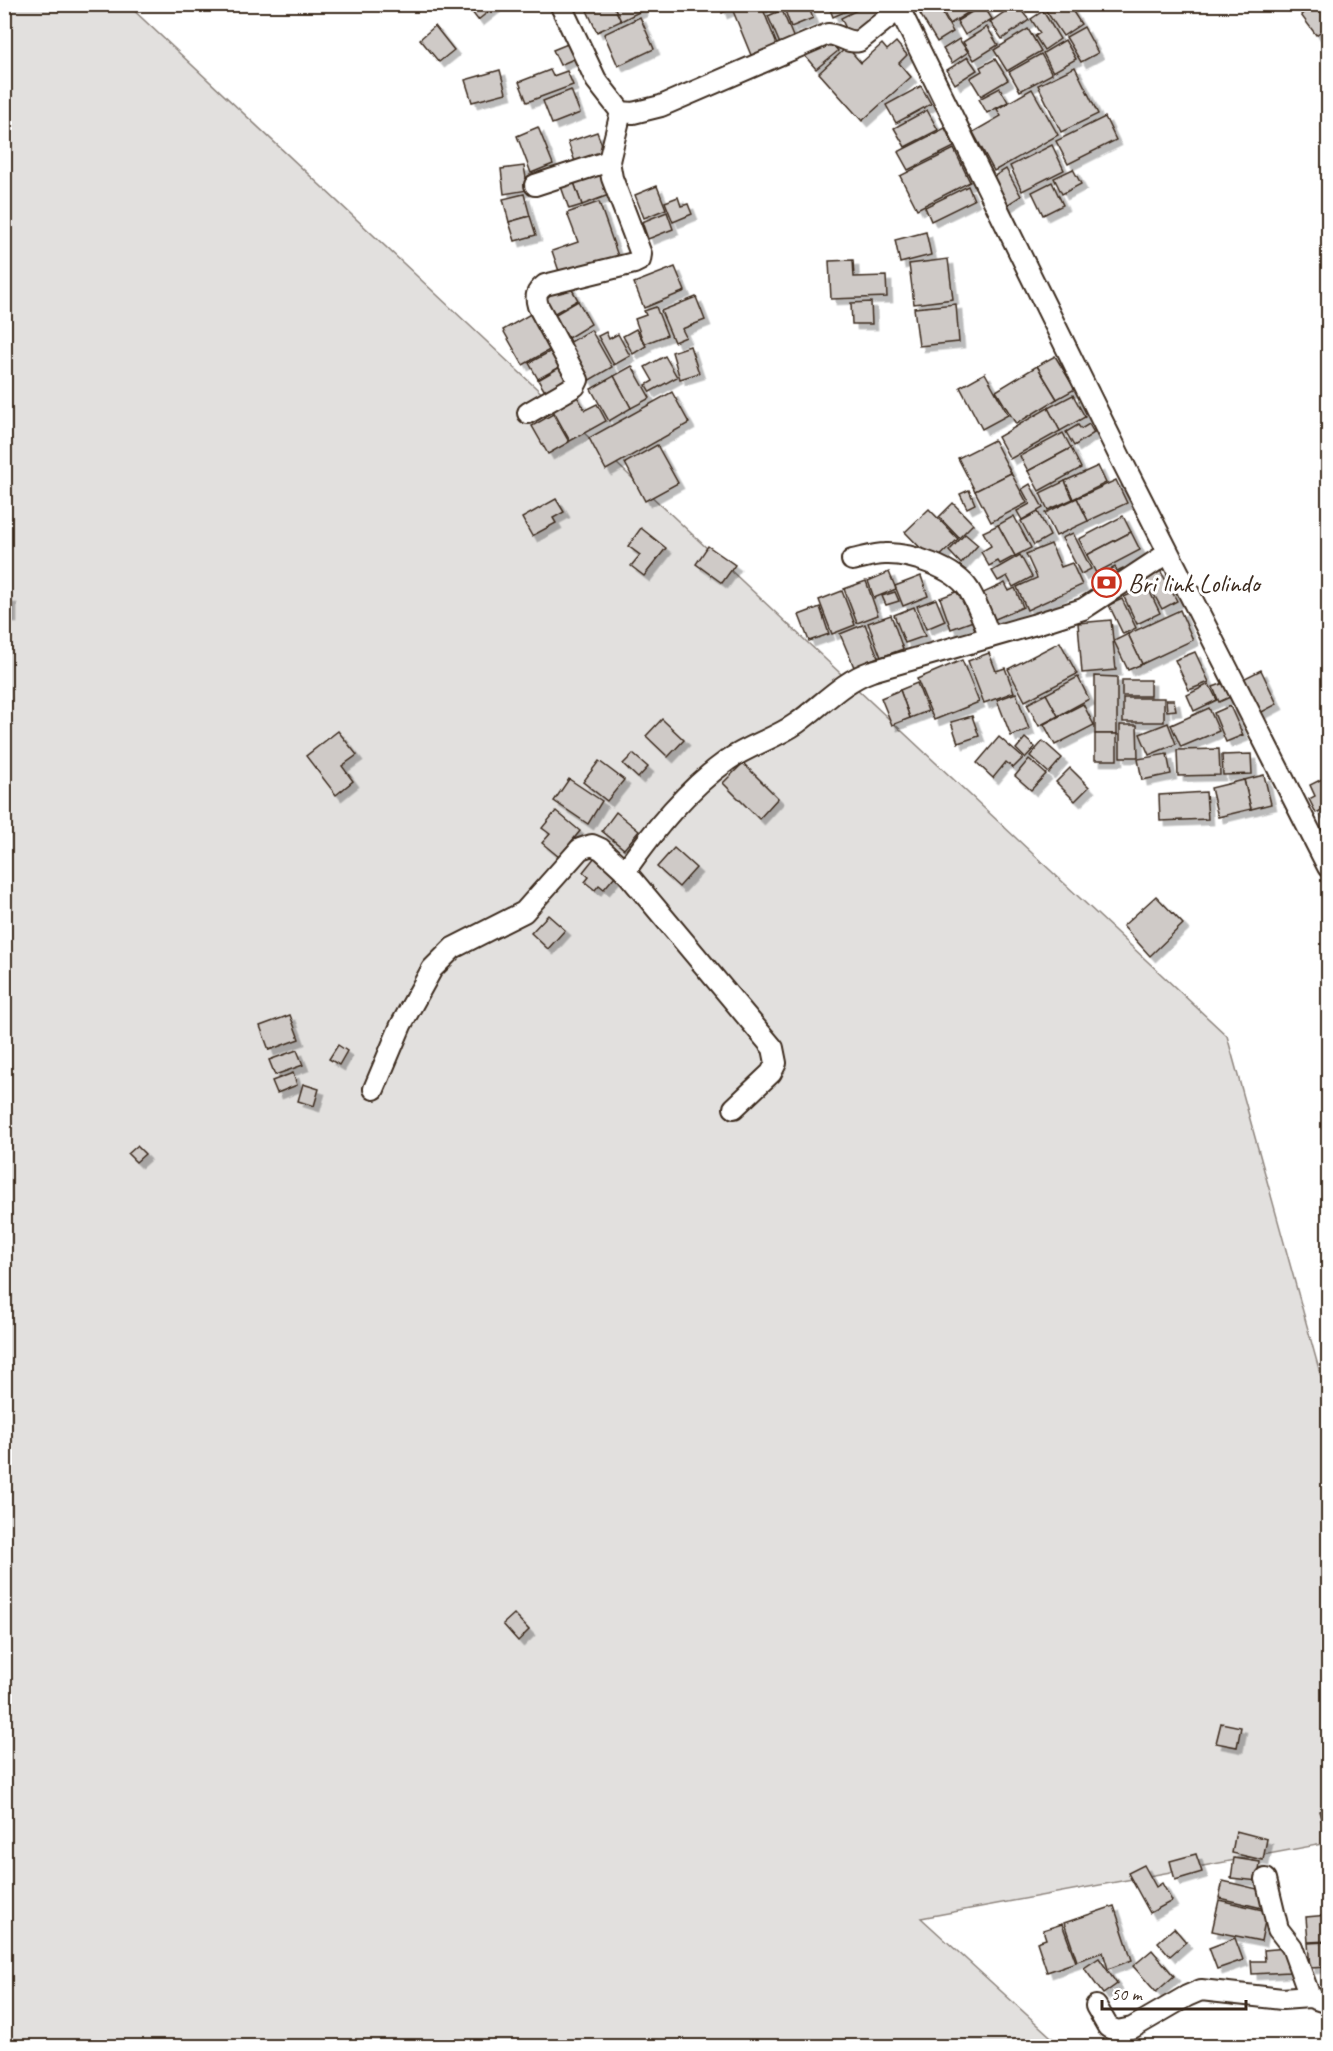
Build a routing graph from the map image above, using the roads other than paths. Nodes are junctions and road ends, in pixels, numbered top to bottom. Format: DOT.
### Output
graph roads {
  1 [pos="560,4"];
  2 [pos="898,7"];
  3 [pos="621,112"];
  4 [pos="609,161"];
  5 [pos="534,185"];
  6 [pos="528,413"];
  7 [pos="1168,553"];
  8 [pos="852,560"];
  9 [pos="990,637"];
  10 [pos="1327,862"];
  11 [pos="625,871"];
  12 [pos="374,1089"];
  13 [pos="734,1108"];
  14 [pos="1266,1879"];
  15 [pos="1319,2000"];
  16 [pos="1096,2006"];
  1 -- 3 [label="street"];
  2 -- 3 [label="street"];
  2 -- 7 [label="street"];
  3 -- 4 [label="street"];
  4 -- 5 [label="street"];
  4 -- 6 [label="street"];
  7 -- 9 [label="street"];
  7 -- 10 [label="street"];
  8 -- 9 [label="street"];
  9 -- 11 [label="street"];
  11 -- 12 [label="street"];
  11 -- 13 [label="street"];
  14 -- 15 [label="street"];
  15 -- 16 [label="street"];
}
